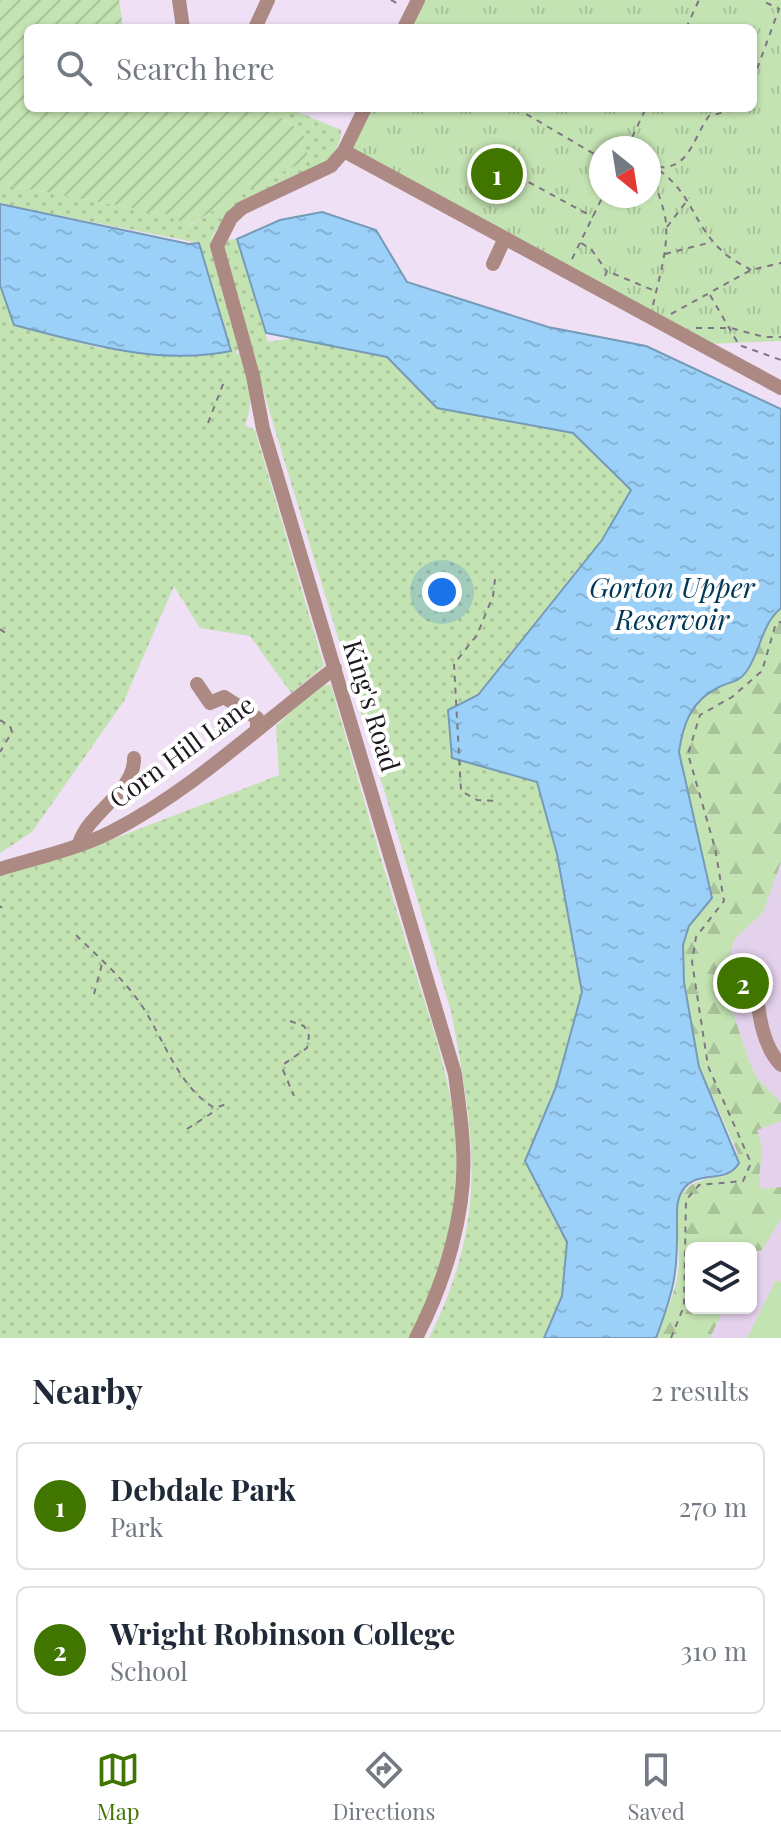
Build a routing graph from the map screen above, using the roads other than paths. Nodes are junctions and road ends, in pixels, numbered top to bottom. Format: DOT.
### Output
graph roads {
  1 [pos="179,0"];
  2 [pos="268,0"];
  3 [pos="418,0"];
  4 [pos="182,24"];
  5 [pos="257,24"];
  6 [pos="406,24"];
  7 [pos="363,112"];
  8 [pos="344,151"];
  9 [pos="504,240"];
  10 [pos="493,264"];
  11 [pos="781,388"];
  12 [pos="335,668"];
  13 [pos="197,684"];
  14 [pos="257,729"];
  15 [pos="134,758"];
  16 [pos="79,844"];
  17 [pos="0,869"];
  18 [pos="753,964"];
  19 [pos="781,1065"];
  20 [pos="416,1338"];
  1 -- 4 [label="street"];
  2 -- 5 [label="street"];
  3 -- 6 [label="street"];
  7 -- 8 [label="street"];
  8 -- 9 [label="street"];
  8 -- 12 [label="street, King's Road"];
  9 -- 10 [label="street"];
  9 -- 11 [label="street"];
  12 -- 14 [label="street, Corn Hill Lane"];
  12 -- 20 [label="street, King's Road"];
  13 -- 14 [label="street"];
  14 -- 16 [label="street, Corn Hill Lane"];
  15 -- 16 [label="street"];
  16 -- 17 [label="street, Corn Hill Lane"];
  18 -- 19 [label="street"];
}
